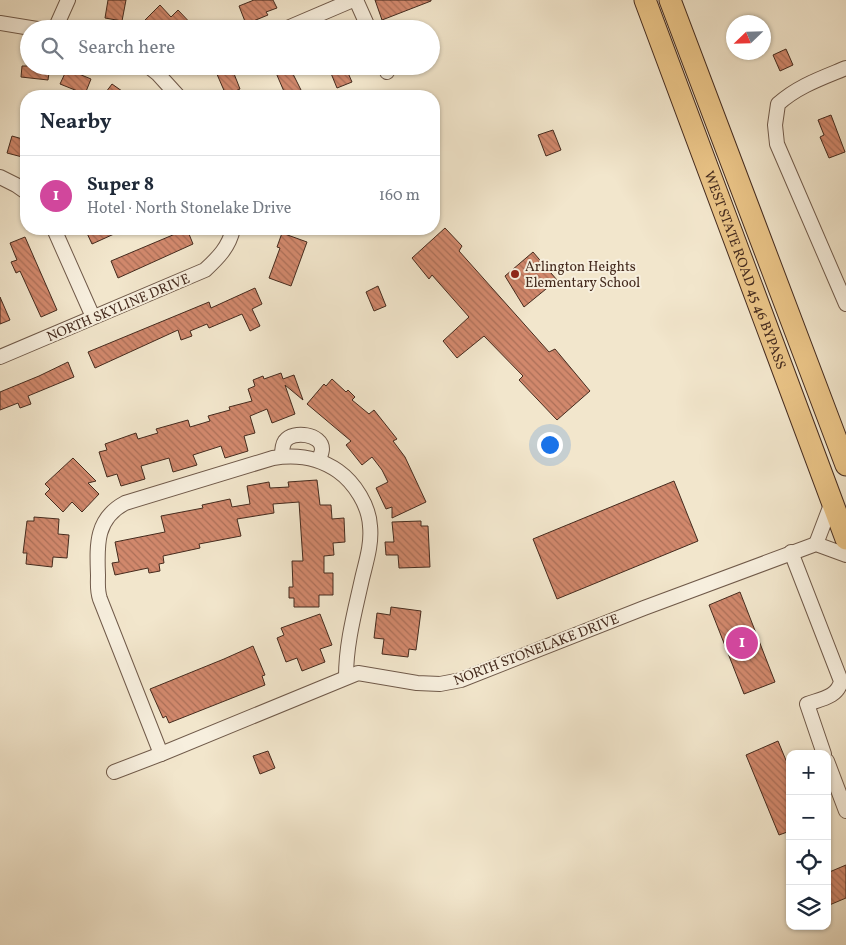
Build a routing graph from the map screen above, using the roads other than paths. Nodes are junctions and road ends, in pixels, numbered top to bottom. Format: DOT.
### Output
graph roads {
  1 [pos="68,0"];
  2 [pos="354,0"];
  3 [pos="645,0"];
  4 [pos="670,0"];
  5 [pos="59,20"];
  6 [pos="306,20"];
  7 [pos="364,20"];
  8 [pos="0,23"];
  9 [pos="20,26"];
  10 [pos="846,68"];
  11 [pos="159,75"];
  12 [pos="173,90"];
  13 [pos="711,176"];
  14 [pos="0,177"];
  15 [pos="20,188"];
  16 [pos="746,203"];
  17 [pos="57,235"];
  18 [pos="231,235"];
  19 [pos="846,304"];
  20 [pos="93,317"];
  21 [pos="0,357"];
  22 [pos="282,456"];
  23 [pos="319,460"];
  24 [pos="846,465"];
  25 [pos="832,502"];
  26 [pos="846,539"];
  27 [pos="816,544"];
  28 [pos="791,552"];
  29 [pos="846,555"];
  30 [pos="346,677"];
  31 [pos="823,750"];
  32 [pos="162,754"];
  33 [pos="114,772"];
  34 [pos="831,772"];
  35 [pos="846,811"];
  1 -- 5 [label="street"];
  2 -- 6 [label="street"];
  2 -- 7 [label="street"];
  3 -- 13 [label="highway, WEST STATE ROAD 45 46 BYPASS"];
  4 -- 16 [label="highway, WEST STATE ROAD 45 46 BYPASS"];
  8 -- 9 [label="street"];
  10 -- 19 [label="street"];
  11 -- 12 [label="street"];
  13 -- 16 [label="highway"];
  13 -- 25 [label="highway, WEST STATE ROAD 45 46 BYPASS"];
  14 -- 15 [label="street"];
  16 -- 24 [label="highway, WEST STATE ROAD 45 46 BYPASS"];
  17 -- 20 [label="street"];
  18 -- 20 [label="street, NORTH SKYLINE DRIVE"];
  20 -- 21 [label="street, NORTH SKYLINE DRIVE"];
  22 -- 23 [label="street"];
  22 -- 23 [label="street"];
  22 -- 32 [label="street"];
  23 -- 30 [label="street"];
  25 -- 26 [label="highway, WEST STATE ROAD 45 46 BYPASS"];
  25 -- 27 [label="street"];
  27 -- 28 [label="street, NORTH STONELAKE DRIVE"];
  27 -- 29 [label="street"];
  28 -- 30 [label="street, NORTH STONELAKE DRIVE"];
  28 -- 31 [label="street"];
  30 -- 32 [label="street, NORTH STONELAKE DRIVE"];
  32 -- 33 [label="street, NORTH STONELAKE DRIVE"];
  34 -- 35 [label="street"];
}
